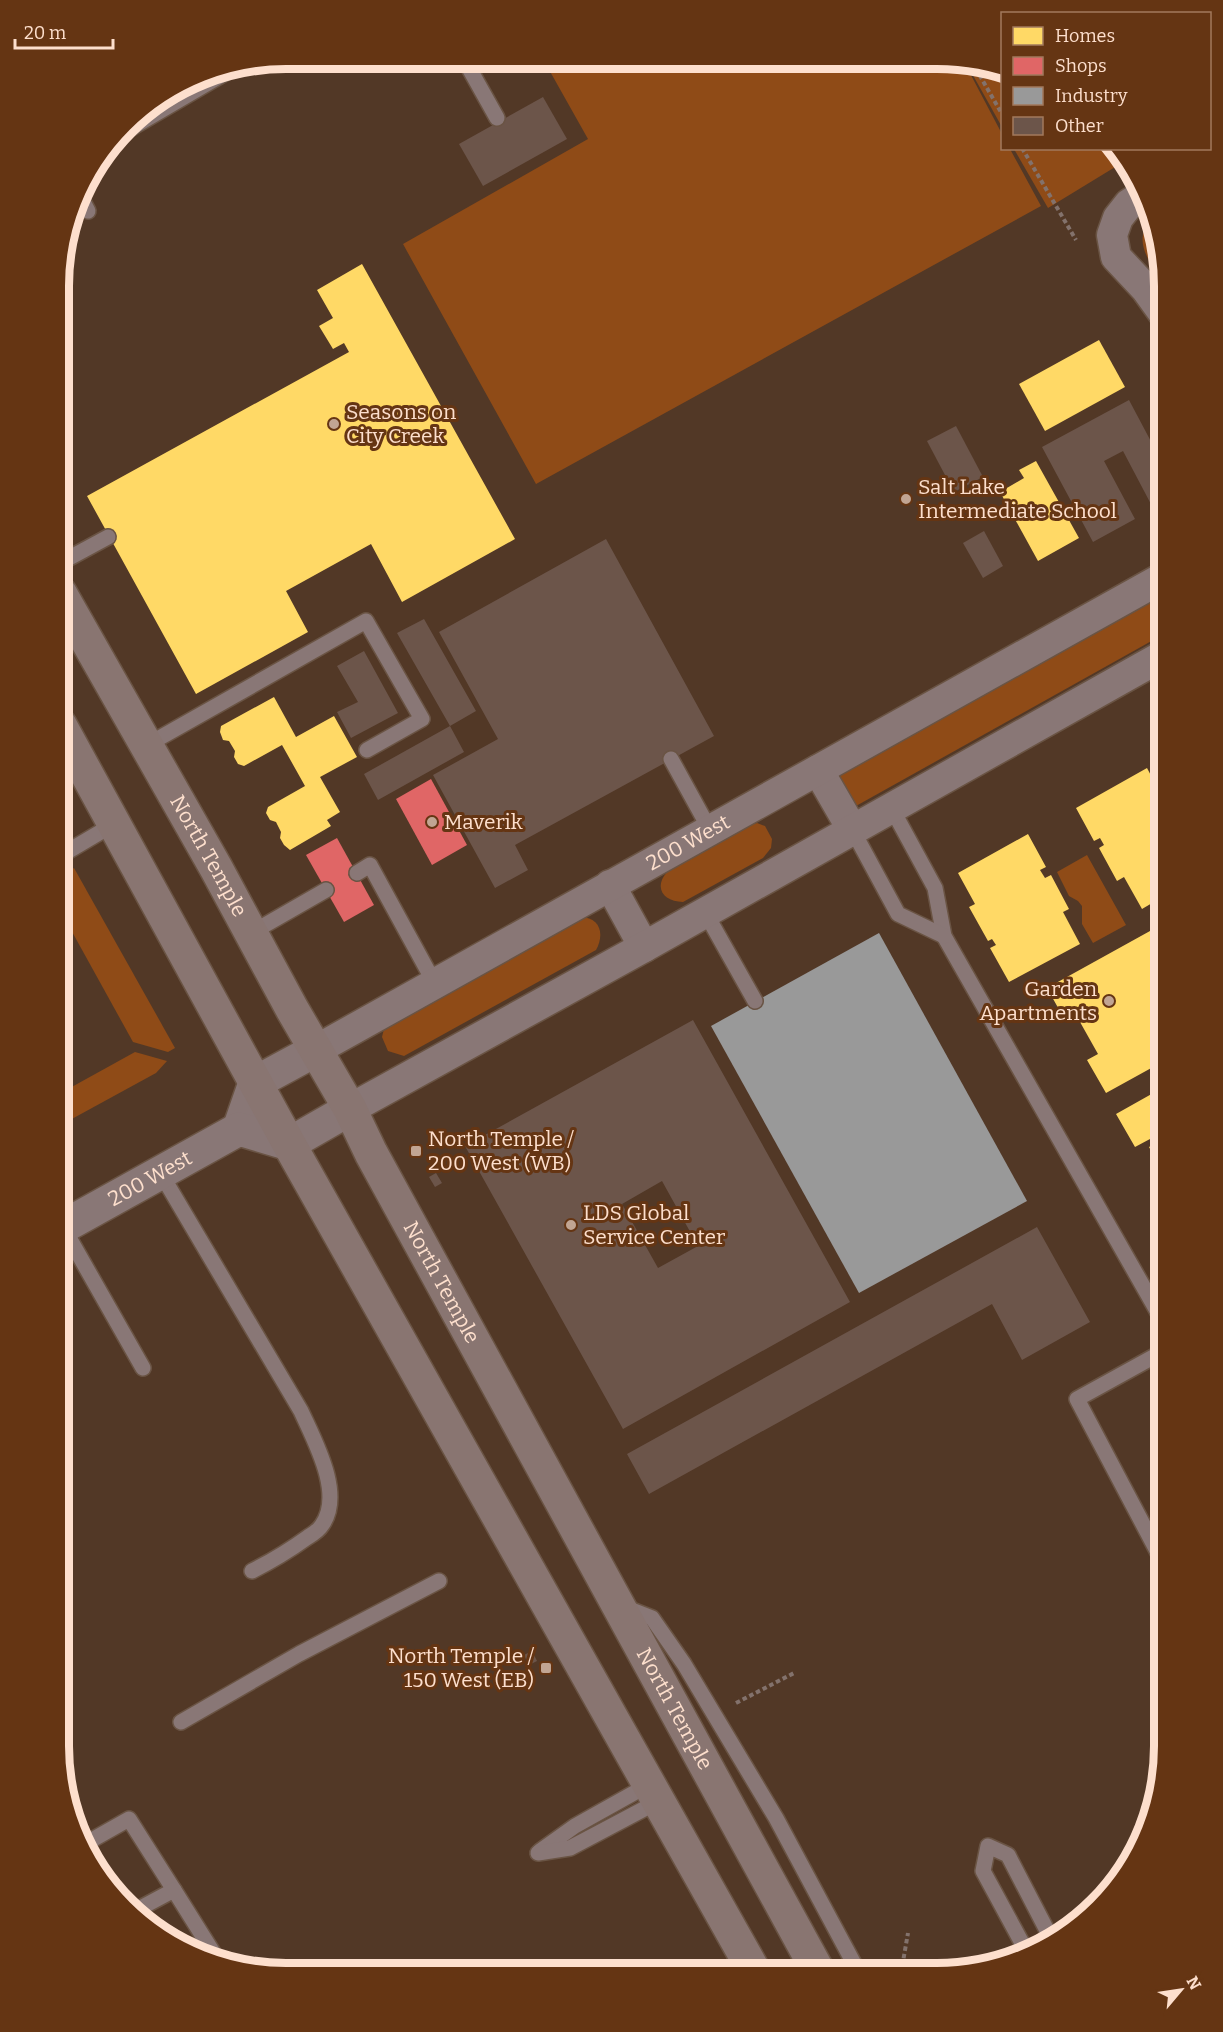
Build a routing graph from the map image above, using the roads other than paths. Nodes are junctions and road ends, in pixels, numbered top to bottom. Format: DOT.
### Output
graph roads {
  1 [pos="470,69"];
  2 [pos="203,86"];
  3 [pos="151,116"];
  4 [pos="497,118"];
  5 [pos="1136,200"];
  6 [pos="85,205"];
  7 [pos="88,211"];
  8 [pos="1154,300"];
  9 [pos="108,537"];
  10 [pos="69,558"];
  11 [pos="1154,583"];
  12 [pos="69,609"];
  13 [pos="1154,661"];
  14 [pos="69,742"];
  15 [pos="147,745"];
  16 [pos="367,750"];
  17 [pos="670,759"];
  18 [pos="818,770"];
  19 [pos="891,807"];
  20 [pos="114,824"];
  21 [pos="852,829"];
  22 [pos="710,830"];
  23 [pos="69,851"];
  24 [pos="357,873"];
  25 [pos="610,885"];
  26 [pos="326,890"];
  27 [pos="705,912"];
  28 [pos="251,933"];
  29 [pos="944,936"];
  30 [pos="644,947"];
  31 [pos="435,984"];
  32 [pos="755,1001"];
  33 [pos="316,1050"];
  34 [pos="255,1083"];
  35 [pos="350,1109"];
  36 [pos="239,1129"];
  37 [pos="289,1143"];
  38 [pos="160,1173"];
  39 [pos="69,1224"];
  40 [pos="69,1242"];
  41 [pos="1154,1305"];
  42 [pos="1154,1357"];
  43 [pos="143,1368"];
  44 [pos="1154,1545"];
  45 [pos="252,1572"];
  46 [pos="439,1581"];
  47 [pos="618,1604"];
  48 [pos="181,1722"];
  49 [pos="654,1792"];
  50 [pos="91,1841"];
  51 [pos="174,1890"];
  52 [pos="142,1908"];
  53 [pos="1048,1933"];
  54 [pos="1023,1945"];
  55 [pos="211,1949"];
  56 [pos="749,1963"];
  57 [pos="814,1963"];
  58 [pos="854,1963"];
  1 -- 4 [label="lane"];
  2 -- 3 [label="lane"];
  5 -- 8 [label="street"];
  6 -- 7 [label="lane"];
  9 -- 10 [label="lane"];
  11 -- 18 [label="street, 200 West"];
  12 -- 15 [label="main road, North Temple"];
  13 -- 19 [label="street"];
  14 -- 20 [label="main road"];
  15 -- 16 [label="lane"];
  15 -- 28 [label="main road, North Temple"];
  17 -- 22 [label="lane"];
  18 -- 21 [label="street"];
  18 -- 22 [label="street, 200 West"];
  19 -- 21 [label="street"];
  19 -- 29 [label="lane"];
  20 -- 23 [label="lane"];
  20 -- 34 [label="main road"];
  21 -- 27 [label="street"];
  21 -- 29 [label="lane"];
  22 -- 25 [label="street, 200 West"];
  24 -- 31 [label="lane"];
  25 -- 30 [label="street"];
  25 -- 31 [label="street, 200 West"];
  26 -- 28 [label="lane"];
  27 -- 30 [label="street"];
  27 -- 32 [label="lane"];
  28 -- 33 [label="main road, North Temple"];
  29 -- 41 [label="lane"];
  30 -- 35 [label="street"];
  31 -- 33 [label="street, 200 West"];
  33 -- 34 [label="street, 200 West"];
  33 -- 35 [label="main road, North Temple"];
  34 -- 36 [label="street"];
  34 -- 37 [label="main road"];
  35 -- 37 [label="street"];
  35 -- 47 [label="main road, North Temple"];
  36 -- 37 [label="street"];
  36 -- 38 [label="street, 200 West"];
  37 -- 49 [label="main road"];
  38 -- 39 [label="street, 200 West"];
  38 -- 45 [label="lane"];
  40 -- 43 [label="lane"];
  42 -- 44 [label="lane"];
  46 -- 48 [label="lane"];
  47 -- 57 [label="main road, North Temple"];
  47 -- 58 [label="lane"];
  49 -- 49 [label="lane"];
  49 -- 56 [label="main road"];
  50 -- 51 [label="lane"];
  51 -- 52 [label="lane"];
  51 -- 55 [label="lane"];
  53 -- 54 [label="lane"];
}
